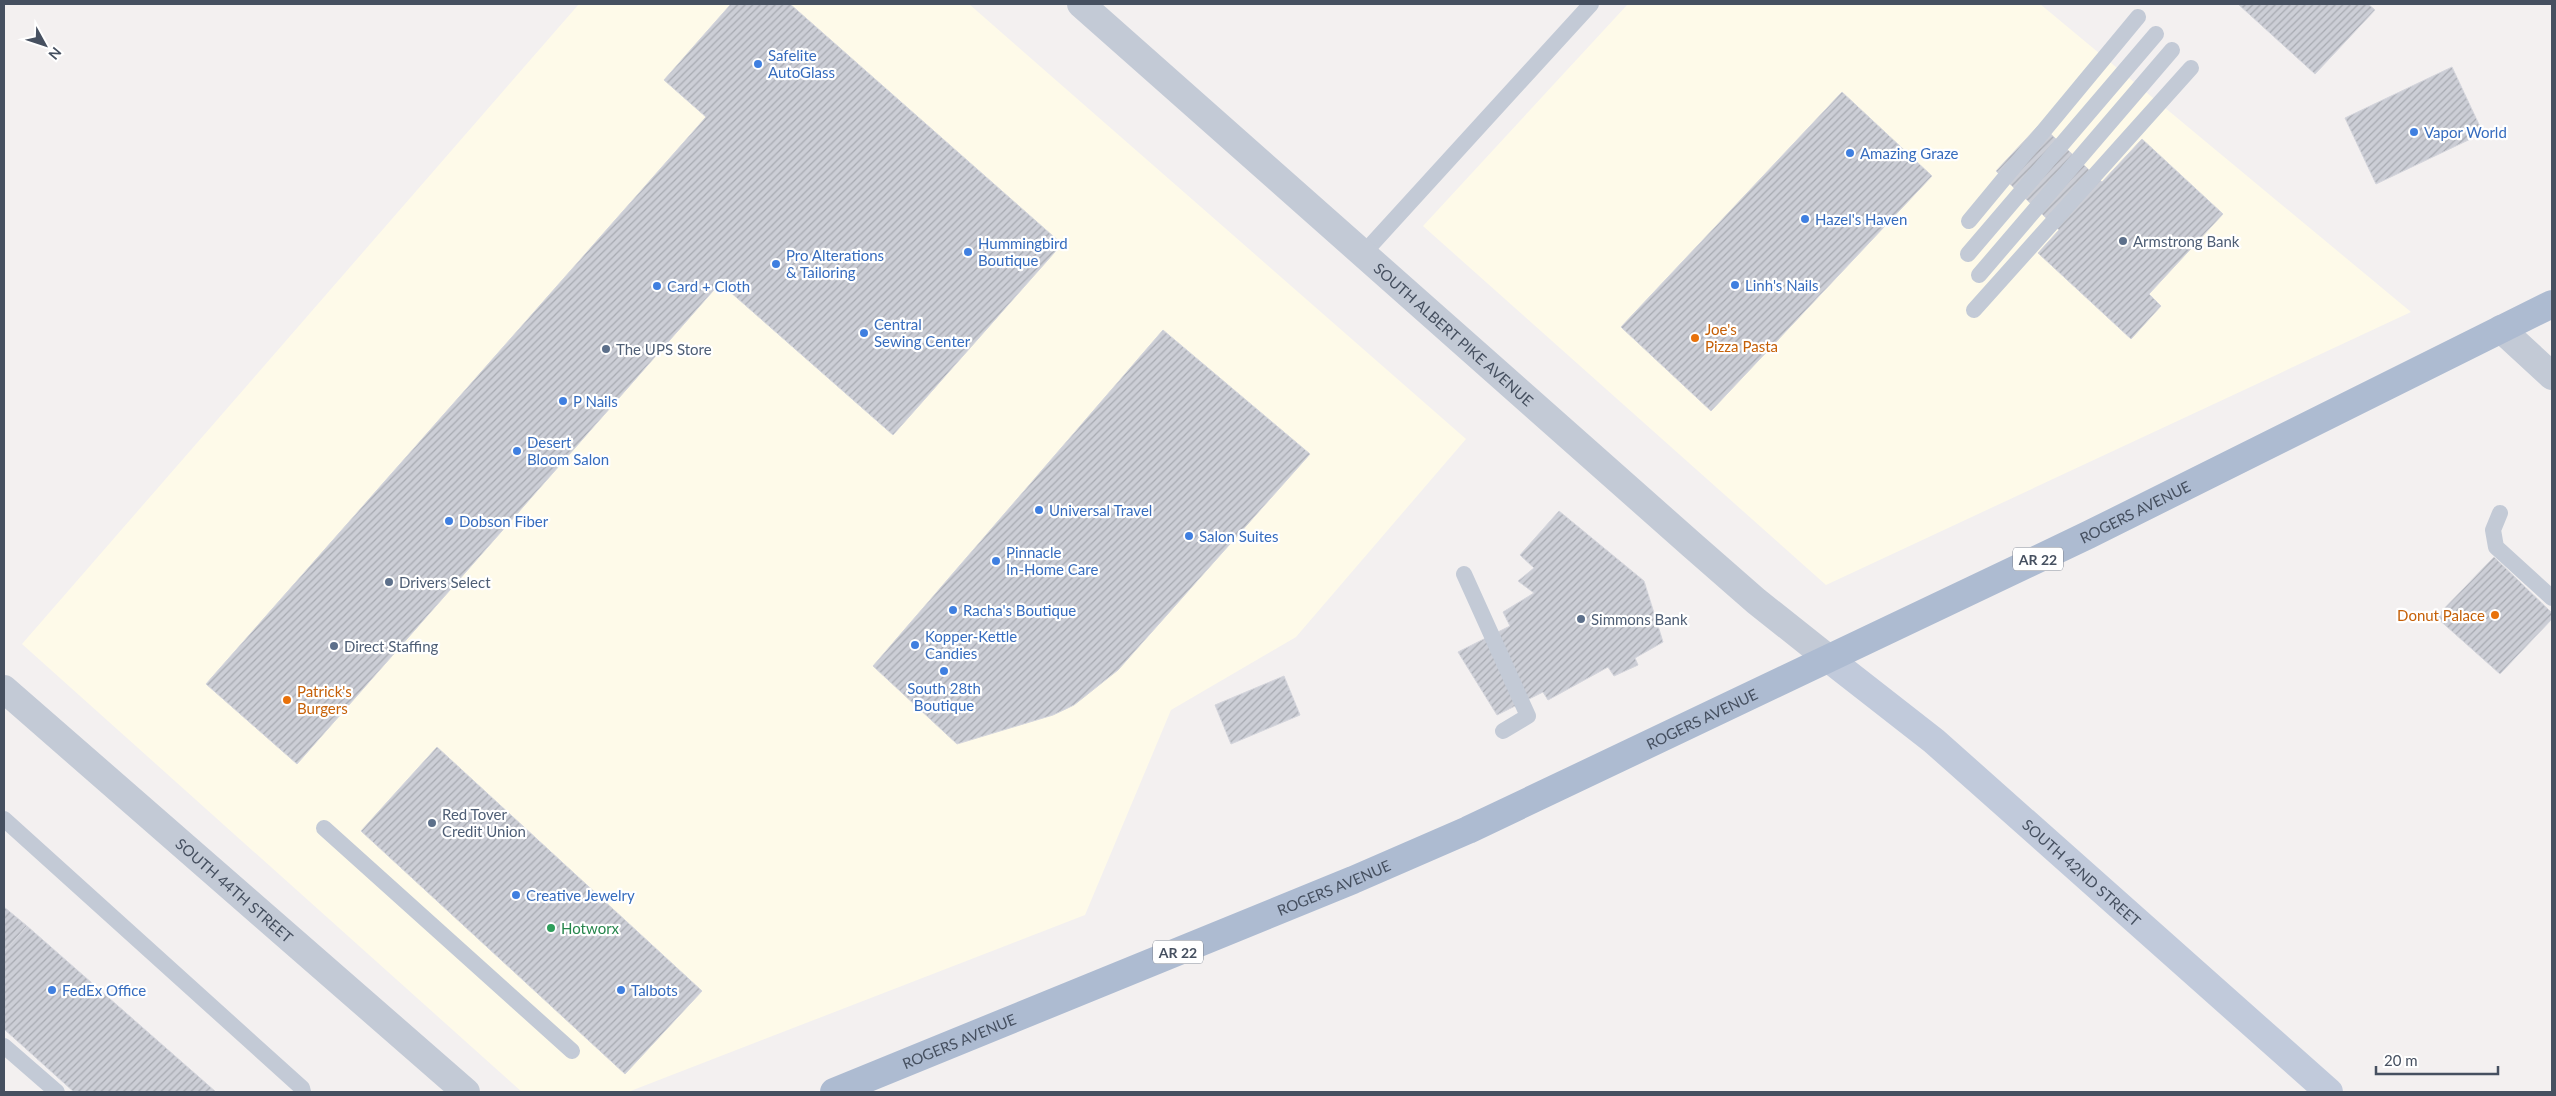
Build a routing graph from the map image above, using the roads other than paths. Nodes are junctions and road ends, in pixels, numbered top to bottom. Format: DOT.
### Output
graph roads {
  1 [pos="1081,4"];
  2 [pos="1591,4"];
  3 [pos="2138,17"];
  4 [pos="2156,34"];
  5 [pos="2172,50"];
  6 [pos="2191,68"];
  7 [pos="1969,221"];
  8 [pos="1362,254"];
  9 [pos="1968,254"];
  10 [pos="1979,275"];
  11 [pos="2552,304"];
  12 [pos="1974,310"];
  13 [pos="2501,329"];
  14 [pos="2552,376"];
  15 [pos="2500,513"];
  16 [pos="1464,574"];
  17 [pos="2552,598"];
  18 [pos="1829,659"];
  19 [pos="4,689"];
  20 [pos="1503,731"];
  21 [pos="4,819"];
  22 [pos="324,828"];
  23 [pos="4,1046"];
  24 [pos="572,1051"];
  25 [pos="57,1092"];
  26 [pos="303,1092"];
  27 [pos="466,1092"];
  28 [pos="834,1092"];
  29 [pos="2329,1092"];
  1 -- 8 [label="street, SOUTH ALBERT PIKE AVENUE"];
  2 -- 8 [label="lane"];
  3 -- 7 [label="lane"];
  4 -- 9 [label="lane"];
  5 -- 10 [label="lane"];
  6 -- 12 [label="lane"];
  8 -- 18 [label="street, SOUTH ALBERT PIKE AVENUE"];
  11 -- 13 [label="main road, ROGERS AVENUE / AR 22"];
  13 -- 14 [label="street"];
  13 -- 18 [label="main road, ROGERS AVENUE / AR 22"];
  15 -- 17 [label="lane"];
  16 -- 20 [label="lane"];
  18 -- 28 [label="main road, ROGERS AVENUE / AR 22"];
  18 -- 29 [label="street, SOUTH 42ND STREET"];
  19 -- 27 [label="street, SOUTH 44TH STREET"];
  21 -- 26 [label="lane"];
  22 -- 24 [label="lane"];
  23 -- 25 [label="lane"];
}
